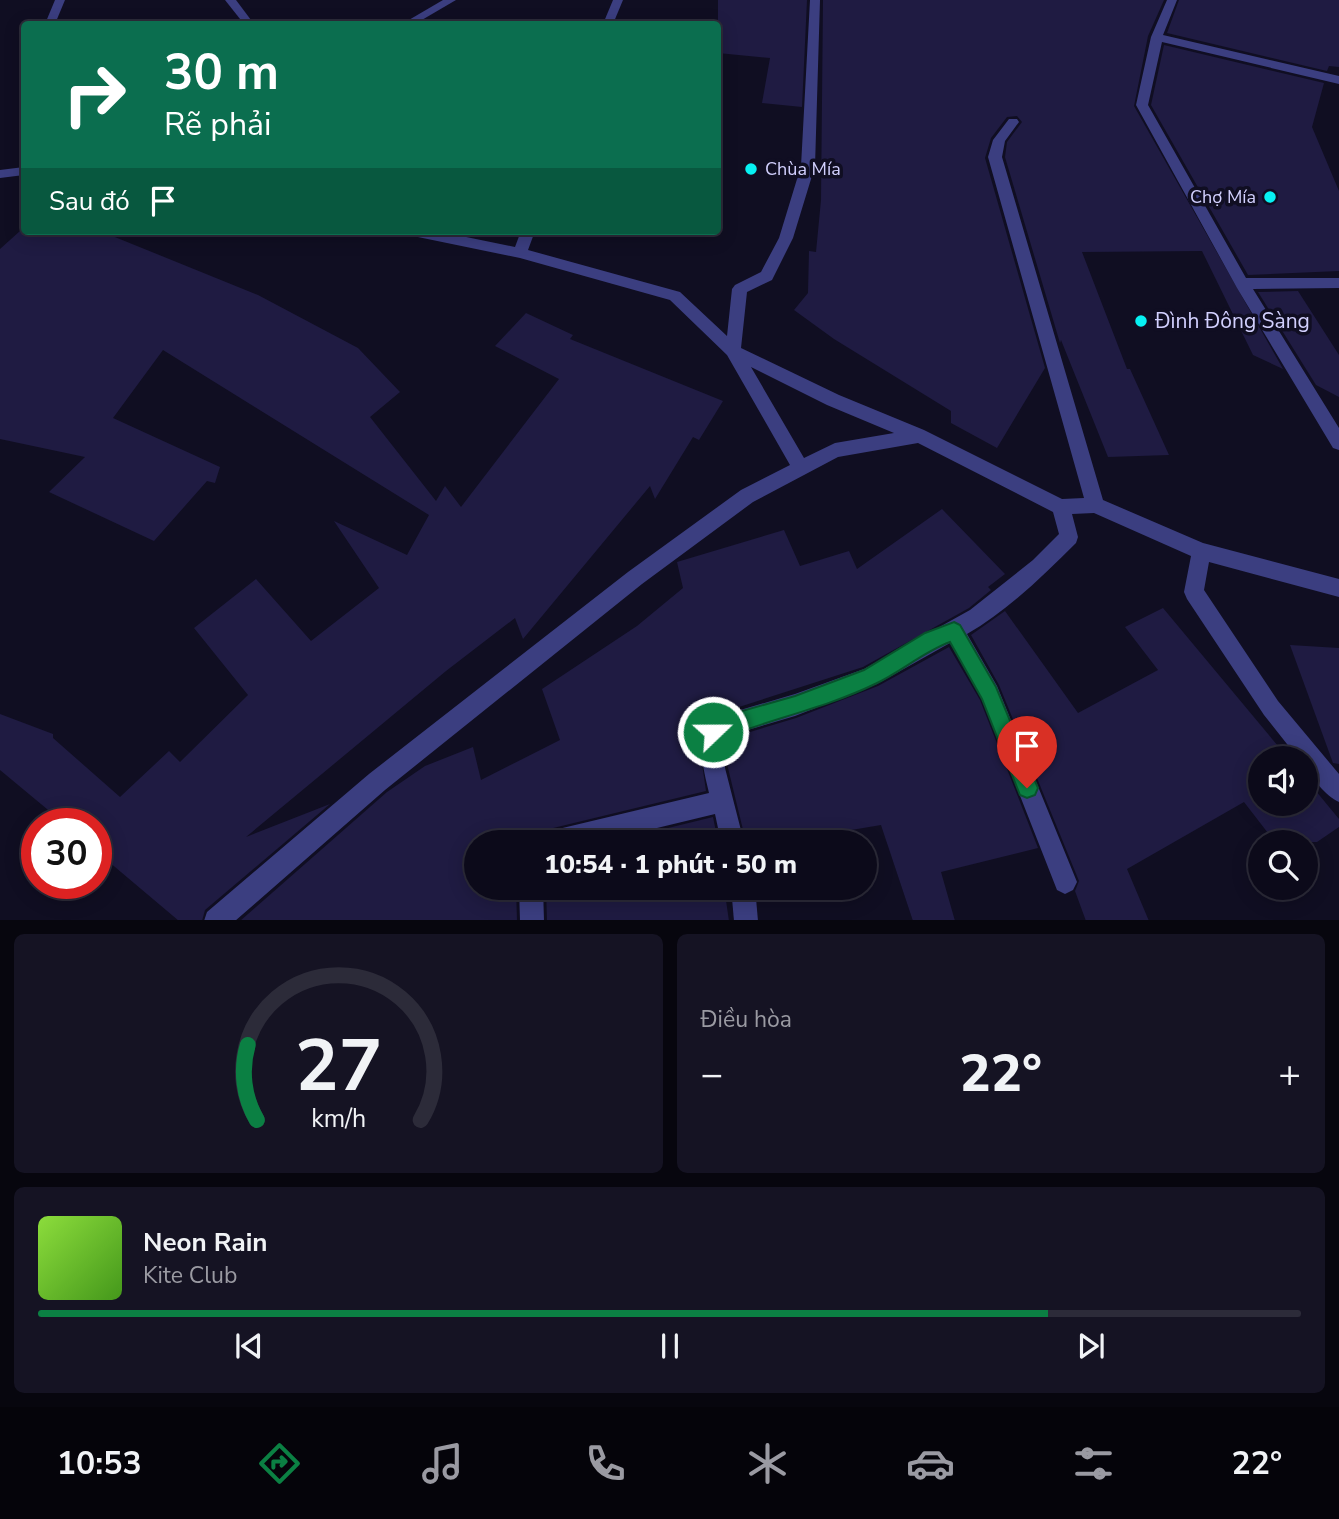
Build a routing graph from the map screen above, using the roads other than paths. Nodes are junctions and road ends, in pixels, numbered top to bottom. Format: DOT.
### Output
graph roads {
  1 [pos="60,0"];
  2 [pos="230,0"];
  3 [pos="451,0"];
  4 [pos="618,0"];
  5 [pos="815,0"];
  6 [pos="1172,0"];
  7 [pos="51,21"];
  8 [pos="247,21"];
  9 [pos="413,21"];
  10 [pos="609,21"];
  11 [pos="1157,37"];
  12 [pos="1339,80"];
  13 [pos="1013,122"];
  14 [pos="21,171"];
  15 [pos="0,174"];
  16 [pos="432,235"];
  17 [pos="527,235"];
  18 [pos="520,253"];
  19 [pos="1339,283"];
  20 [pos="1242,285"];
  21 [pos="733,351"];
  22 [pos="919,436"];
  23 [pos="1339,443"];
  24 [pos="801,468"];
  25 [pos="1095,505"];
  26 [pos="1061,508"];
  27 [pos="1201,551"];
  28 [pos="1339,588"];
  29 [pos="954,631"];
  30 [pos="1339,791"];
  31 [pos="723,801"];
  32 [pos="601,830"];
  33 [pos="730,830"];
  34 [pos="1065,882"];
  35 [pos="531,900"];
  36 [pos="744,900"];
  37 [pos="216,920"];
  38 [pos="532,920"];
  39 [pos="746,920"];
  1 -- 7 [label="street"];
  2 -- 8 [label="street"];
  3 -- 9 [label="street"];
  4 -- 10 [label="street"];
  5 -- 21 [label="street"];
  6 -- 11 [label="street"];
  11 -- 12 [label="street"];
  11 -- 20 [label="street"];
  13 -- 25 [label="street"];
  14 -- 15 [label="street"];
  16 -- 18 [label="street"];
  17 -- 18 [label="street"];
  18 -- 21 [label="street"];
  19 -- 20 [label="street"];
  20 -- 23 [label="street"];
  21 -- 22 [label="street"];
  21 -- 24 [label="street"];
  22 -- 24 [label="street"];
  22 -- 26 [label="street"];
  24 -- 37 [label="street"];
  25 -- 26 [label="street"];
  25 -- 27 [label="street"];
  26 -- 29 [label="street"];
  27 -- 28 [label="street"];
  27 -- 30 [label="street"];
  29 -- 31 [label="street"];
  29 -- 34 [label="street"];
  31 -- 32 [label="street"];
  31 -- 33 [label="street"];
  35 -- 38 [label="street"];
  36 -- 39 [label="street"];
}
